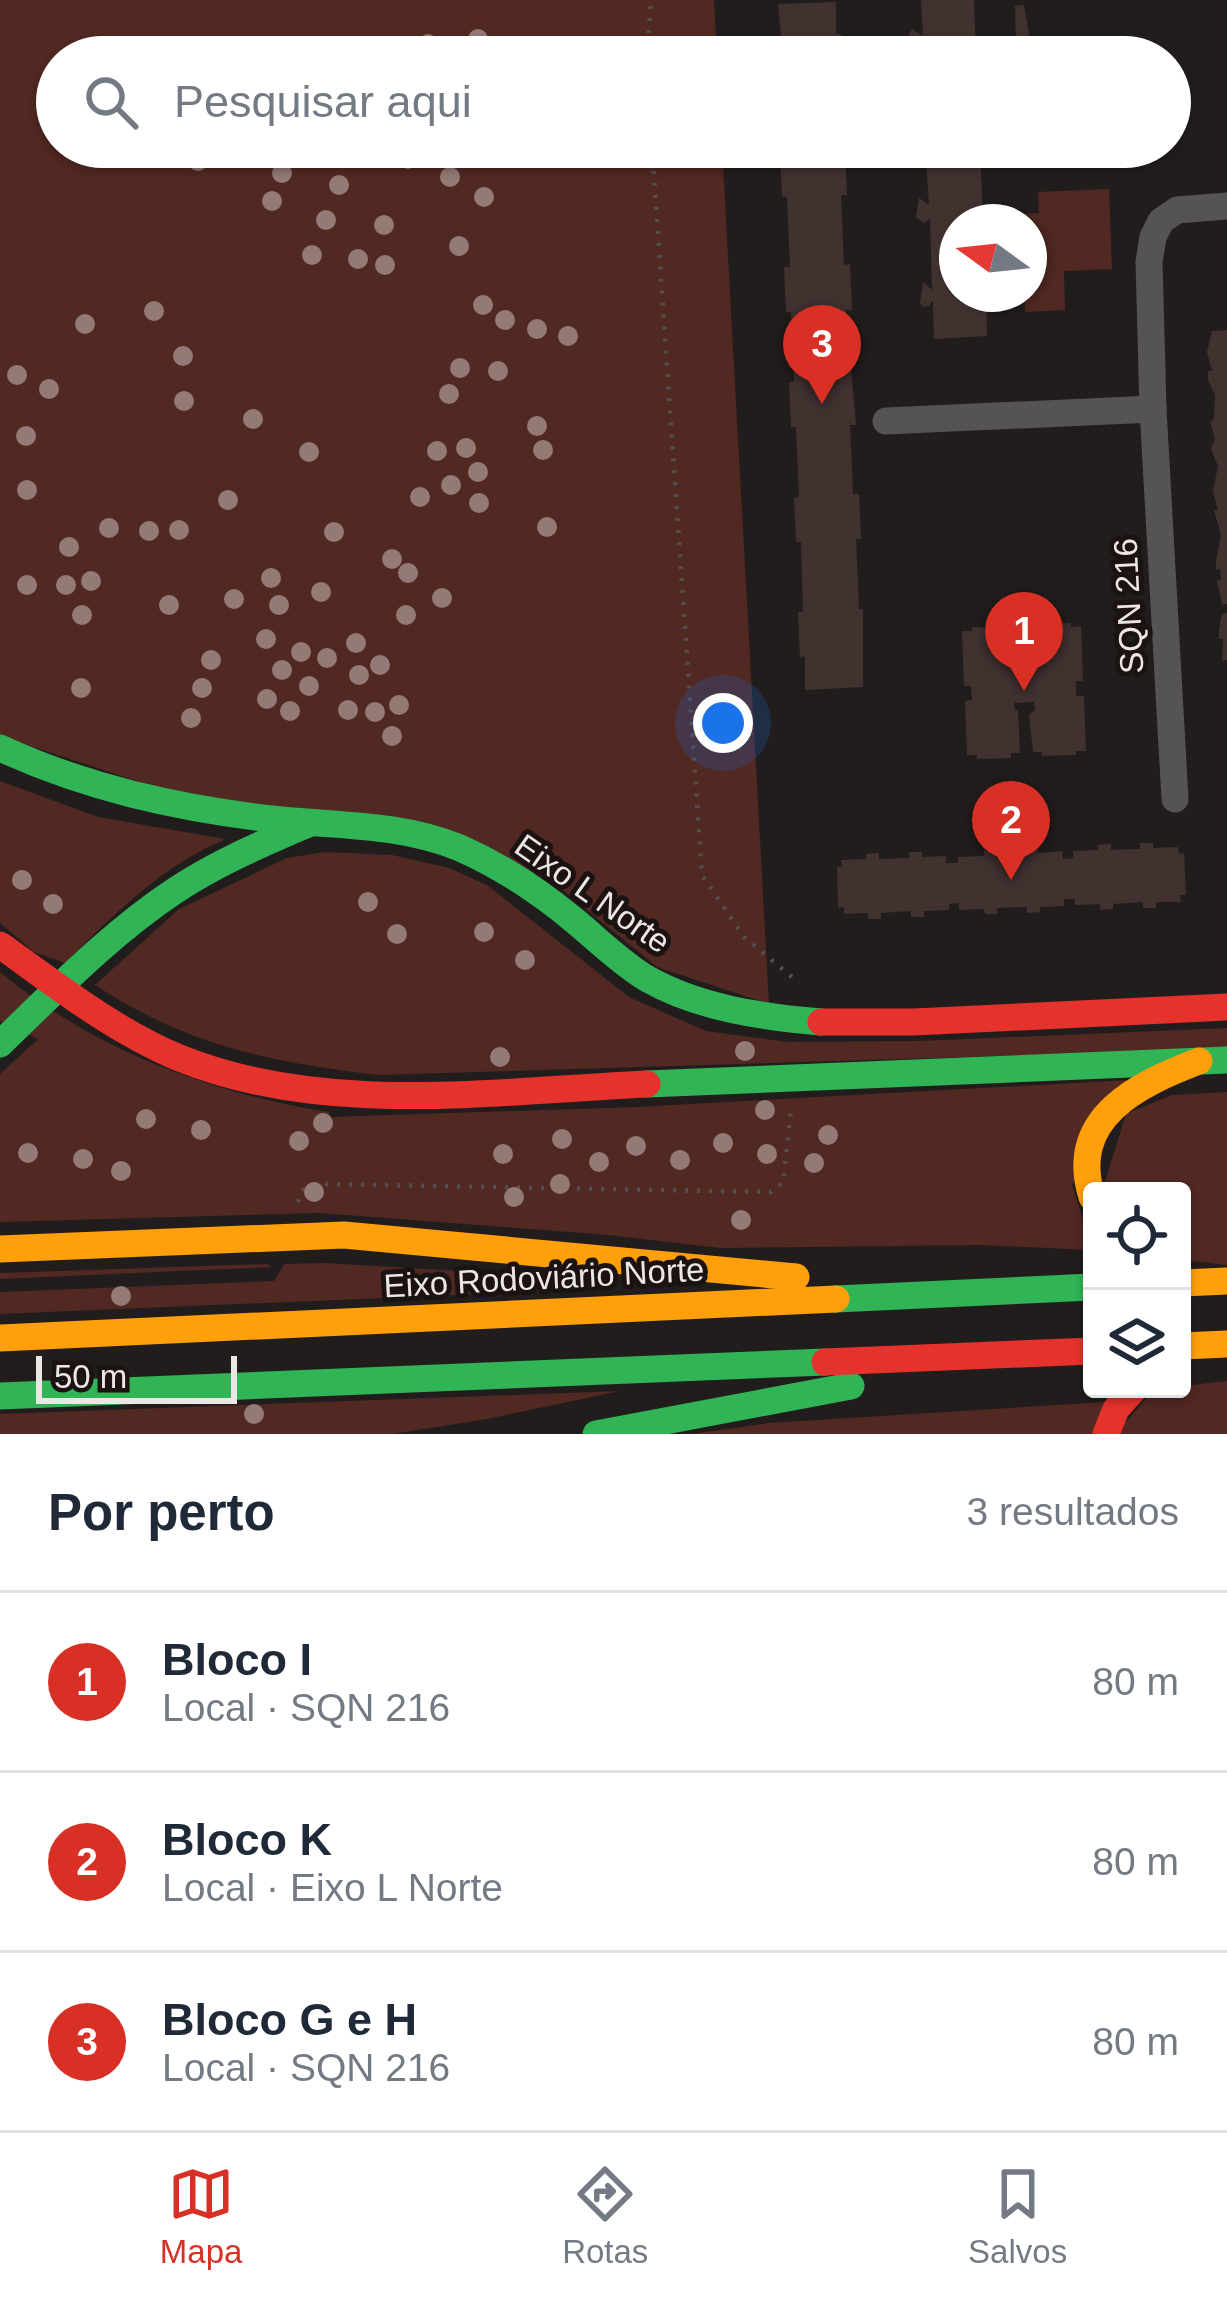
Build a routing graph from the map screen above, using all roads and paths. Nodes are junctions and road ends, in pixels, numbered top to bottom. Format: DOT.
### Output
graph roads {
  1 [pos="651,0"];
  2 [pos="648,36"];
  3 [pos="653,168"];
  4 [pos="1227,206"];
  5 [pos="1153,409"];
  6 [pos="886,421"];
  7 [pos="0,748"];
  8 [pos="1175,799"];
  9 [pos="310,824"];
  10 [pos="0,945"];
  11 [pos="1227,1007"];
  12 [pos="801,1021"];
  13 [pos="10,1035"];
  14 [pos="1213,1060"];
  15 [pos="792,1078"];
  16 [pos="1086,1182"];
  17 [pos="287,1237"];
  18 [pos="0,1249"];
  19 [pos="1083,1287"];
  20 [pos="938,1294"];
  21 [pos="0,1338"];
  22 [pos="1083,1351"];
  23 [pos="1015,1355"];
  24 [pos="0,1396"];
  25 [pos="1126,1398"];
  26 [pos="596,1434"];
  27 [pos="1106,1434"];
  1 -- 2 [label="path"];
  3 -- 12 [label="path"];
  4 -- 5 [label="street, SQN 216"];
  5 -- 6 [label="street"];
  5 -- 8 [label="street, SQN 216"];
  7 -- 9 [label="main road, Eixo L Norte"];
  9 -- 12 [label="main road, Eixo L Norte"];
  9 -- 13 [label="main road"];
  10 -- 15 [label="main road"];
  11 -- 12 [label="main road, Eixo L Norte"];
  14 -- 15 [label="main road"];
  14 -- 16 [label="main road"];
  15 -- 17 [label="path"];
  17 -- 18 [label="main road"];
  17 -- 20 [label="main road"];
  19 -- 20 [label="main road, Eixo Rodoviário Norte"];
  20 -- 21 [label="main road, Eixo Rodoviário Norte"];
  22 -- 23 [label="main road"];
  23 -- 24 [label="main road"];
  23 -- 26 [label="main road"];
  25 -- 27 [label="main road"];
}
